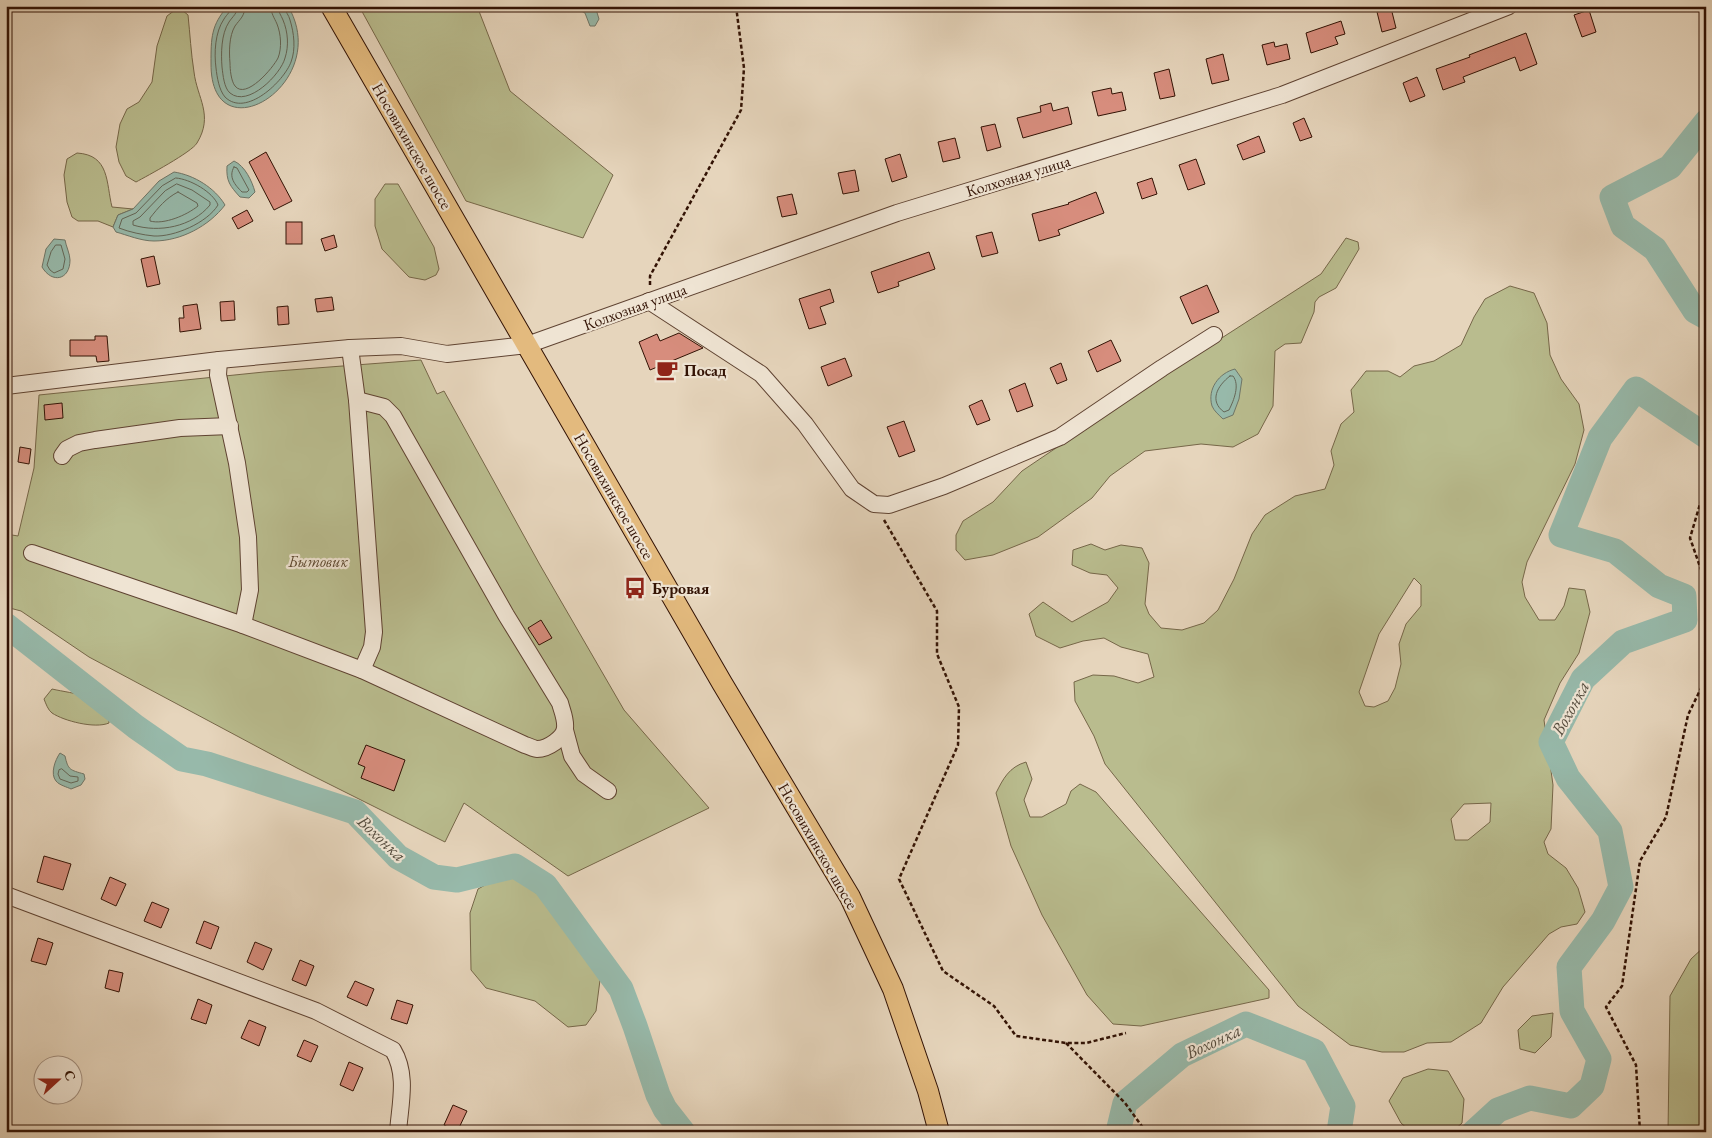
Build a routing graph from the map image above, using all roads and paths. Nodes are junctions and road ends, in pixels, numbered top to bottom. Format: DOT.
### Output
graph roads {
  1 [pos="331,6"];
  2 [pos="736,6"];
  3 [pos="1509,6"];
  4 [pos="649,301"];
  5 [pos="1214,335"];
  6 [pos="527,345"];
  7 [pos="350,348"];
  8 [pos="219,360"];
  9 [pos="6,386"];
  10 [pos="357,400"];
  11 [pos="230,426"];
  12 [pos="62,456"];
  13 [pos="1706,494"];
  14 [pos="874,504"];
  15 [pos="32,553"];
  16 [pos="1706,584"];
  17 [pos="243,625"];
  18 [pos="362,670"];
  19 [pos="1706,678"];
  20 [pos="565,730"];
  21 [pos="608,791"];
  22 [pos="6,895"];
  23 [pos="1126,1033"];
  24 [pos="1066,1043"];
  25 [pos="398,1132"];
  26 [pos="939,1132"];
  27 [pos="1146,1132"];
  28 [pos="1640,1132"];
  1 -- 6 [label="main road, Носовихинское шоссе"];
  2 -- 4 [label="path"];
  3 -- 4 [label="street, Колхозная улица"];
  4 -- 6 [label="street, Колхозная улица"];
  4 -- 14 [label="street"];
  5 -- 14 [label="street"];
  6 -- 7 [label="street, Колхозная улица"];
  6 -- 26 [label="main road, Носовихинское шоссе"];
  7 -- 8 [label="street, Колхозная улица"];
  7 -- 10 [label="street"];
  8 -- 9 [label="street, Колхозная улица"];
  8 -- 11 [label="street"];
  10 -- 18 [label="street"];
  10 -- 20 [label="street"];
  11 -- 12 [label="street"];
  11 -- 17 [label="street"];
  13 -- 16 [label="path"];
  14 -- 24 [label="path"];
  15 -- 17 [label="street"];
  17 -- 18 [label="street"];
  18 -- 20 [label="street"];
  19 -- 28 [label="path"];
  20 -- 21 [label="street"];
  22 -- 25 [label="street"];
  23 -- 24 [label="path"];
  24 -- 27 [label="path"];
}
